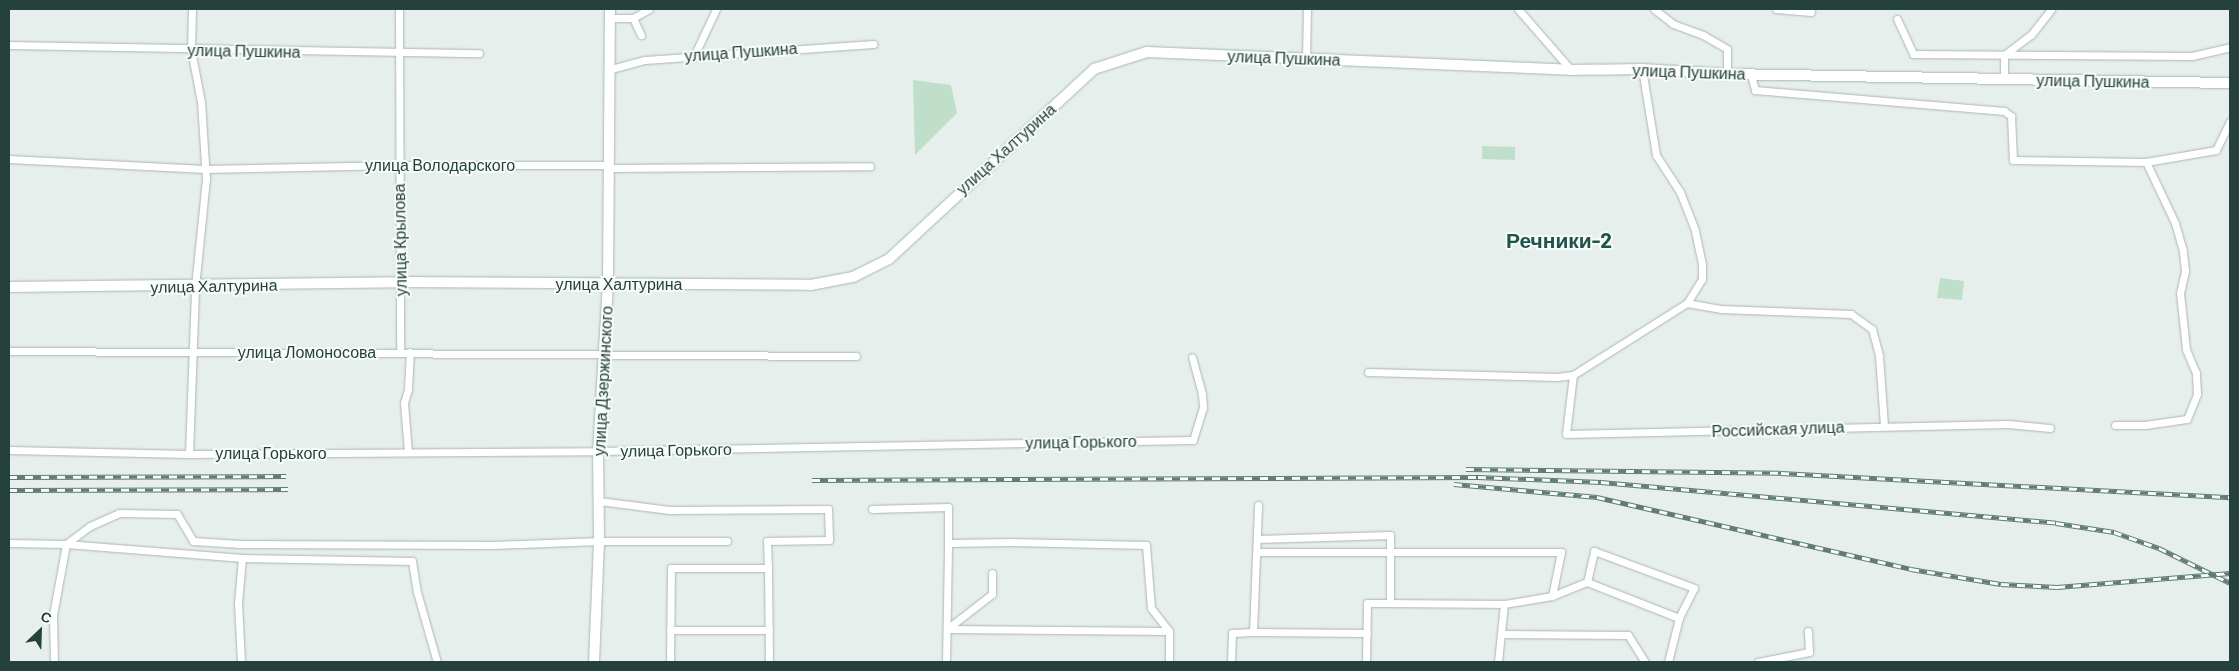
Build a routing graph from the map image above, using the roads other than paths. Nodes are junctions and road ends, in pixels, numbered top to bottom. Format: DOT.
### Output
graph roads {
  1 [pos="192,9"];
  2 [pos="399,9"];
  3 [pos="649,9"];
  4 [pos="716,9"];
  5 [pos="1307,9"];
  6 [pos="1518,9"];
  7 [pos="1654,9"];
  8 [pos="1776,9"];
  9 [pos="2052,9"];
  10 [pos="1811,12"];
  11 [pos="610,13"];
  12 [pos="633,18"];
  13 [pos="1897,19"];
  14 [pos="641,35"];
  15 [pos="873,44"];
  16 [pos="9,45"];
  17 [pos="2230,47"];
  18 [pos="190,50"];
  19 [pos="1147,52"];
  20 [pos="479,53"];
  21 [pos="398,54"];
  22 [pos="2004,55"];
  23 [pos="694,56"];
  24 [pos="1306,59"];
  25 [pos="610,69"];
  26 [pos="1642,69"];
  27 [pos="1571,70"];
  28 [pos="1727,74"];
  29 [pos="1751,75"];
  30 [pos="2004,80"];
  31 [pos="2230,83"];
  32 [pos="2230,121"];
  33 [pos="9,159"];
  34 [pos="2146,162"];
  35 [pos="398,164"];
  36 [pos="870,166"];
  37 [pos="610,168"];
  38 [pos="205,169"];
  39 [pos="402,282"];
  40 [pos="608,284"];
  41 [pos="9,287"];
  42 [pos="195,287"];
  43 [pos="1687,302"];
  44 [pos="9,351"];
  45 [pos="192,352"];
  46 [pos="400,352"];
  47 [pos="410,352"];
  48 [pos="605,354"];
  49 [pos="856,356"];
  50 [pos="1192,357"];
  51 [pos="1368,372"];
  52 [pos="1573,374"];
  53 [pos="2115,425"];
  54 [pos="1884,426"];
  55 [pos="2050,428"];
  56 [pos="9,450"];
  57 [pos="598,451"];
  58 [pos="408,452"];
  59 [pos="189,454"];
  60 [pos="599,501"];
  61 [pos="1258,505"];
  62 [pos="872,509"];
  63 [pos="1257,539"];
  64 [pos="599,540"];
  65 [pos="727,541"];
  66 [pos="9,543"];
  67 [pos="948,543"];
  68 [pos="66,544"];
  69 [pos="1257,552"];
  70 [pos="1390,552"];
  71 [pos="242,558"];
  72 [pos="768,568"];
  73 [pos="992,573"];
  74 [pos="1587,582"];
  75 [pos="1552,596"];
  76 [pos="1390,603"];
  77 [pos="1504,604"];
  78 [pos="1680,618"];
  79 [pos="947,629"];
  80 [pos="670,630"];
  81 [pos="769,630"];
  82 [pos="1169,631"];
  83 [pos="1253,632"];
  84 [pos="1808,632"];
  85 [pos="1367,633"];
  86 [pos="1501,634"];
  87 [pos="54,662"];
  88 [pos="241,662"];
  89 [pos="437,662"];
  90 [pos="594,662"];
  91 [pos="670,662"];
  92 [pos="769,662"];
  93 [pos="946,662"];
  94 [pos="1170,662"];
  95 [pos="1231,662"];
  96 [pos="1366,662"];
  97 [pos="1498,662"];
  98 [pos="1645,662"];
  99 [pos="1668,662"];
  100 [pos="1758,662"];
  1 -- 18 [label="street"];
  2 -- 21 [label="street, улица Крылова"];
  3 -- 12 [label="street"];
  4 -- 23 [label="street"];
  5 -- 24 [label="street"];
  6 -- 27 [label="street"];
  7 -- 28 [label="street"];
  8 -- 10 [label="street"];
  9 -- 22 [label="street"];
  11 -- 12 [label="street"];
  11 -- 25 [label="main road, улица Дзержинского"];
  12 -- 14 [label="street"];
  13 -- 22 [label="street"];
  15 -- 23 [label="street, улица Пушкина"];
  16 -- 18 [label="street, улица Пушкина"];
  17 -- 22 [label="street"];
  18 -- 21 [label="street, улица Пушкина"];
  18 -- 38 [label="street"];
  19 -- 24 [label="main road, улица Пушкина"];
  19 -- 40 [label="main road, улица Халтурина"];
  20 -- 21 [label="street, улица Пушкина"];
  21 -- 35 [label="street, улица Крылова"];
  22 -- 30 [label="street"];
  23 -- 25 [label="street, улица Пушкина"];
  24 -- 27 [label="main road, улица Пушкина"];
  25 -- 37 [label="main road, улица Дзержинского"];
  26 -- 27 [label="main road, улица Пушкина"];
  26 -- 28 [label="main road, улица Пушкина"];
  26 -- 43 [label="street"];
  28 -- 29 [label="main road, улица Пушкина"];
  29 -- 30 [label="main road, улица Пушкина"];
  29 -- 34 [label="street"];
  30 -- 31 [label="main road, улица Пушкина"];
  32 -- 34 [label="street"];
  33 -- 38 [label="street, улица Володарского"];
  34 -- 53 [label="street"];
  35 -- 37 [label="street, улица Володарского"];
  35 -- 38 [label="street, улица Володарского"];
  35 -- 39 [label="street, улица Крылова"];
  36 -- 37 [label="street, улица Володарского"];
  37 -- 40 [label="main road, улица Дзержинского"];
  38 -- 42 [label="street"];
  39 -- 40 [label="main road, улица Халтурина"];
  39 -- 42 [label="main road, улица Халтурина"];
  39 -- 46 [label="street, улица Крылова"];
  40 -- 48 [label="main road, улица Дзержинского"];
  41 -- 42 [label="main road, улица Халтурина"];
  42 -- 45 [label="street"];
  43 -- 52 [label="street"];
  43 -- 54 [label="street"];
  44 -- 45 [label="street, улица Ломоносова"];
  45 -- 46 [label="street, улица Ломоносова"];
  45 -- 59 [label="street"];
  46 -- 47 [label="street, улица Ломоносова"];
  47 -- 48 [label="street, улица Ломоносова"];
  47 -- 58 [label="street"];
  48 -- 49 [label="street, улица Ломоносова"];
  48 -- 57 [label="main road, улица Дзержинского"];
  50 -- 57 [label="street, улица Горького"];
  51 -- 52 [label="street"];
  52 -- 54 [label="street, Российская улица"];
  54 -- 55 [label="street, Российская улица"];
  56 -- 59 [label="street, улица Горького"];
  57 -- 58 [label="street, улица Горького"];
  57 -- 60 [label="main road, улица Дзержинского"];
  58 -- 59 [label="street, улица Горького"];
  60 -- 64 [label="main road, улица Дзержинского"];
  60 -- 72 [label="street"];
  61 -- 63 [label="street"];
  62 -- 67 [label="street"];
  63 -- 69 [label="street"];
  63 -- 70 [label="street"];
  64 -- 65 [label="street"];
  64 -- 68 [label="street"];
  64 -- 90 [label="main road, улица Дзержинского"];
  66 -- 68 [label="street"];
  67 -- 79 [label="street"];
  67 -- 82 [label="street"];
  68 -- 71 [label="street"];
  68 -- 87 [label="street"];
  69 -- 70 [label="street"];
  69 -- 83 [label="street"];
  70 -- 75 [label="street"];
  70 -- 76 [label="street"];
  71 -- 88 [label="street"];
  71 -- 89 [label="street"];
  72 -- 80 [label="street"];
  72 -- 81 [label="street"];
  73 -- 79 [label="street"];
  74 -- 75 [label="street"];
  74 -- 78 [label="street"];
  74 -- 78 [label="street"];
  75 -- 77 [label="street"];
  76 -- 77 [label="street"];
  76 -- 85 [label="street"];
  77 -- 86 [label="street"];
  78 -- 99 [label="street"];
  79 -- 82 [label="street"];
  79 -- 93 [label="street"];
  80 -- 81 [label="street"];
  80 -- 91 [label="street"];
  81 -- 92 [label="street"];
  82 -- 94 [label="street"];
  83 -- 85 [label="street"];
  83 -- 95 [label="street"];
  84 -- 100 [label="street"];
  85 -- 96 [label="street"];
  86 -- 97 [label="street"];
  86 -- 98 [label="street"];
}
